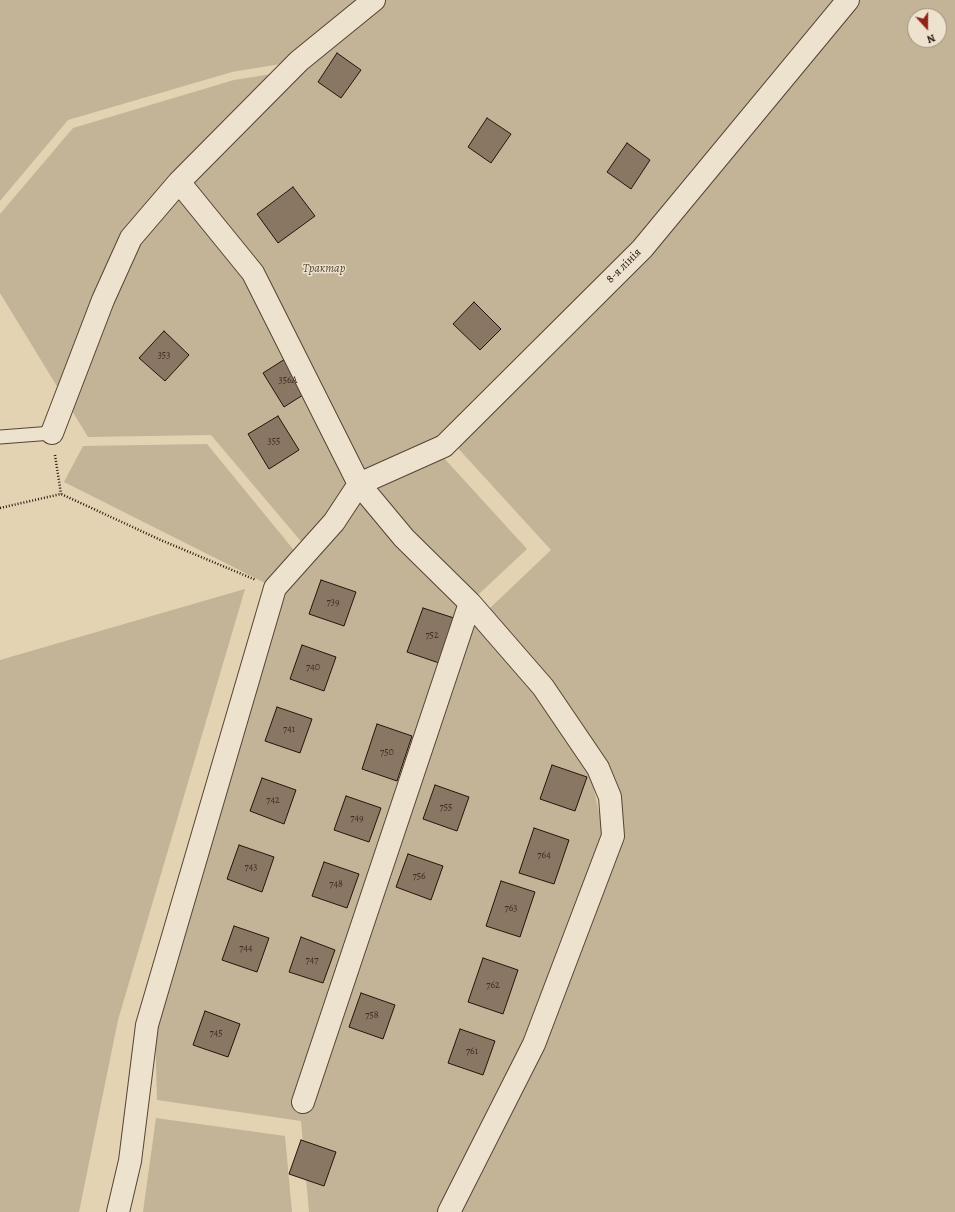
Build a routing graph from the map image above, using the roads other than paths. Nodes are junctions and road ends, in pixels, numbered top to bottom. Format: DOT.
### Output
graph roads {
  1 [pos="374,0"];
  2 [pos="848,0"];
  3 [pos="179,182"];
  4 [pos="52,433"];
  5 [pos="0,437"];
  6 [pos="359,484"];
  7 [pos="470,603"];
  8 [pos="303,1102"];
  9 [pos="118,1212"];
  10 [pos="449,1212"];
  1 -- 3 [label="street"];
  2 -- 6 [label="street, 8-я лінія"];
  3 -- 4 [label="street"];
  3 -- 6 [label="street"];
  4 -- 5 [label="lane"];
  6 -- 7 [label="street"];
  6 -- 9 [label="street"];
  7 -- 8 [label="street"];
  7 -- 10 [label="street"];
}
